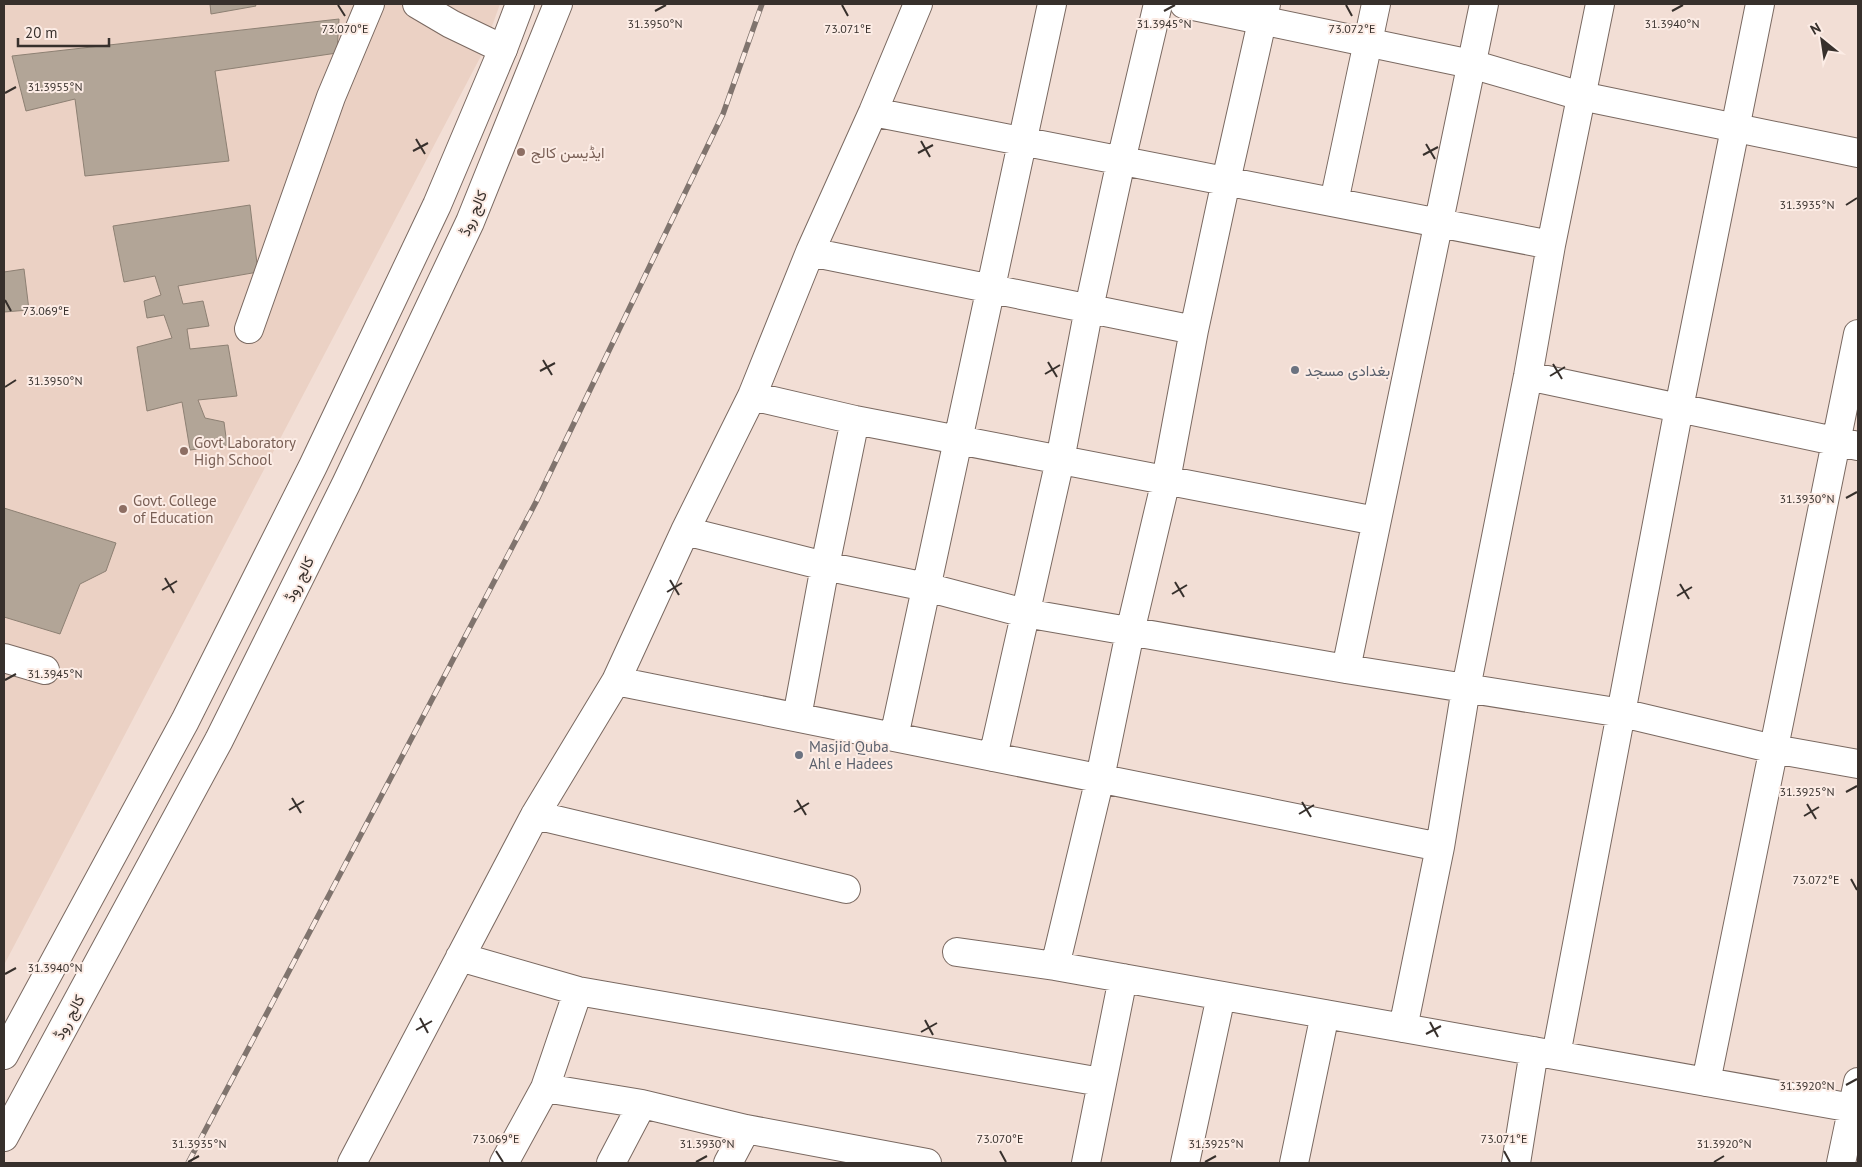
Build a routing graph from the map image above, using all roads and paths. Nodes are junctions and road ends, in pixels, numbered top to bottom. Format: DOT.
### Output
graph roads {
  1 [pos="370,4"];
  2 [pos="417,4"];
  3 [pos="520,4"];
  4 [pos="558,4"];
  5 [pos="918,4"];
  6 [pos="1052,4"];
  7 [pos="1158,4"];
  8 [pos="1184,4"];
  9 [pos="1376,4"];
  10 [pos="1484,4"];
  11 [pos="1600,4"];
  12 [pos="1760,4"];
  13 [pos="1264,12"];
  14 [pos="1368,42"];
  15 [pos="503,49"];
  16 [pos="1471,64"];
  17 [pos="1581,96"];
  18 [pos="873,112"];
  19 [pos="1734,129"];
  20 [pos="1022,141"];
  21 [pos="1858,153"];
  22 [pos="1121,161"];
  23 [pos="1226,181"];
  24 [pos="1334,202"];
  25 [pos="1438,222"];
  26 [pos="1551,244"];
  27 [pos="810,252"];
  28 [pos="990,289"];
  29 [pos="1089,308"];
  30 [pos="250,329"];
  31 [pos="1194,330"];
  32 [pos="1858,334"];
  33 [pos="1528,376"];
  34 [pos="752,396"];
  35 [pos="1679,408"];
  36 [pos="855,420"];
  37 [pos="958,440"];
  38 [pos="1847,443"];
  39 [pos="1060,460"];
  40 [pos="1166,480"];
  41 [pos="1376,521"];
  42 [pos="685,531"];
  43 [pos="825,566"];
  44 [pos="926,587"];
  45 [pos="1025,613"];
  46 [pos="1130,632"];
  47 [pos="4,658"];
  48 [pos="1346,668"];
  49 [pos="45,670"];
  50 [pos="616,681"];
  51 [pos="1466,688"];
  52 [pos="1622,713"];
  53 [pos="797,718"];
  54 [pos="894,737"];
  55 [pos="1774,748"];
  56 [pos="993,757"];
  57 [pos="1858,764"];
  58 [pos="1100,778"];
  59 [pos="535,815"];
  60 [pos="1440,847"];
  61 [pos="846,889"];
  62 [pos="957,952"];
  63 [pos="460,957"];
  64 [pos="1056,966"];
  65 [pos="1123,978"];
  66 [pos="578,991"];
  67 [pos="1221,996"];
  68 [pos="1325,1014"];
  69 [pos="1403,1028"];
  70 [pos="1545,1053"];
  71 [pos="4,1055"];
  72 [pos="1101,1082"];
  73 [pos="1706,1082"];
  74 [pos="1858,1082"];
  75 [pos="546,1088"];
  76 [pos="642,1104"];
  77 [pos="1856,1109"];
  78 [pos="746,1128"];
  79 [pos="4,1137"];
  80 [pos="352,1163"];
  81 [pos="504,1163"];
  82 [pos="611,1163"];
  83 [pos="728,1163"];
  84 [pos="927,1163"];
  85 [pos="1086,1163"];
  86 [pos="1184,1163"];
  87 [pos="1294,1163"];
  88 [pos="1516,1163"];
  89 [pos="1841,1163"];
  1 -- 30 [label="street"];
  2 -- 15 [label="street"];
  3 -- 15 [label="street"];
  4 -- 79 [label="street, کالج روڈ"];
  5 -- 18 [label="street"];
  6 -- 20 [label="street"];
  7 -- 22 [label="street"];
  8 -- 13 [label="street"];
  9 -- 14 [label="street"];
  10 -- 16 [label="street"];
  11 -- 17 [label="street"];
  12 -- 19 [label="street"];
  13 -- 14 [label="street"];
  13 -- 23 [label="street"];
  14 -- 16 [label="street"];
  14 -- 24 [label="street"];
  15 -- 71 [label="street"];
  16 -- 17 [label="street"];
  16 -- 25 [label="street"];
  17 -- 19 [label="street"];
  17 -- 26 [label="street"];
  18 -- 20 [label="street"];
  18 -- 27 [label="street"];
  19 -- 21 [label="street"];
  19 -- 35 [label="street"];
  20 -- 22 [label="street"];
  20 -- 28 [label="street"];
  22 -- 23 [label="street"];
  22 -- 29 [label="street"];
  23 -- 24 [label="street"];
  23 -- 31 [label="street"];
  24 -- 25 [label="street"];
  25 -- 26 [label="street"];
  25 -- 41 [label="street"];
  26 -- 33 [label="street"];
  27 -- 28 [label="street"];
  27 -- 34 [label="street"];
  28 -- 29 [label="street"];
  28 -- 37 [label="street"];
  29 -- 31 [label="street"];
  29 -- 39 [label="street"];
  31 -- 40 [label="street"];
  32 -- 38 [label="street"];
  33 -- 35 [label="street"];
  33 -- 51 [label="street"];
  34 -- 36 [label="street"];
  34 -- 42 [label="street"];
  35 -- 38 [label="street"];
  35 -- 52 [label="street"];
  36 -- 37 [label="street"];
  36 -- 43 [label="street"];
  37 -- 39 [label="street"];
  37 -- 44 [label="street"];
  38 -- 55 [label="street"];
  39 -- 40 [label="street"];
  39 -- 45 [label="street"];
  40 -- 41 [label="street"];
  40 -- 46 [label="street"];
  41 -- 48 [label="street"];
  42 -- 43 [label="street"];
  42 -- 50 [label="street"];
  43 -- 44 [label="street"];
  43 -- 53 [label="street"];
  44 -- 45 [label="street"];
  44 -- 54 [label="street"];
  45 -- 46 [label="street"];
  45 -- 56 [label="street"];
  46 -- 48 [label="street"];
  46 -- 58 [label="street"];
  47 -- 49 [label="street"];
  48 -- 51 [label="street"];
  50 -- 53 [label="street"];
  50 -- 59 [label="street"];
  51 -- 52 [label="street"];
  51 -- 60 [label="street"];
  52 -- 55 [label="street"];
  52 -- 70 [label="street"];
  53 -- 54 [label="street"];
  54 -- 56 [label="street"];
  55 -- 57 [label="street"];
  55 -- 73 [label="street"];
  56 -- 58 [label="street"];
  58 -- 60 [label="street"];
  58 -- 64 [label="street"];
  59 -- 61 [label="street"];
  59 -- 63 [label="street"];
  60 -- 69 [label="street"];
  62 -- 64 [label="street"];
  63 -- 66 [label="street"];
  63 -- 80 [label="street"];
  64 -- 65 [label="street"];
  65 -- 67 [label="street"];
  65 -- 72 [label="street"];
  66 -- 72 [label="street"];
  66 -- 75 [label="street"];
  67 -- 68 [label="street"];
  67 -- 86 [label="street"];
  68 -- 69 [label="street"];
  68 -- 87 [label="street"];
  69 -- 70 [label="street"];
  70 -- 73 [label="street"];
  70 -- 88 [label="street"];
  72 -- 85 [label="street"];
  73 -- 77 [label="street"];
  74 -- 77 [label="street"];
  75 -- 76 [label="street"];
  75 -- 81 [label="street"];
  76 -- 78 [label="street"];
  76 -- 82 [label="street"];
  77 -- 89 [label="street"];
  78 -- 83 [label="street"];
  78 -- 84 [label="street"];
}
